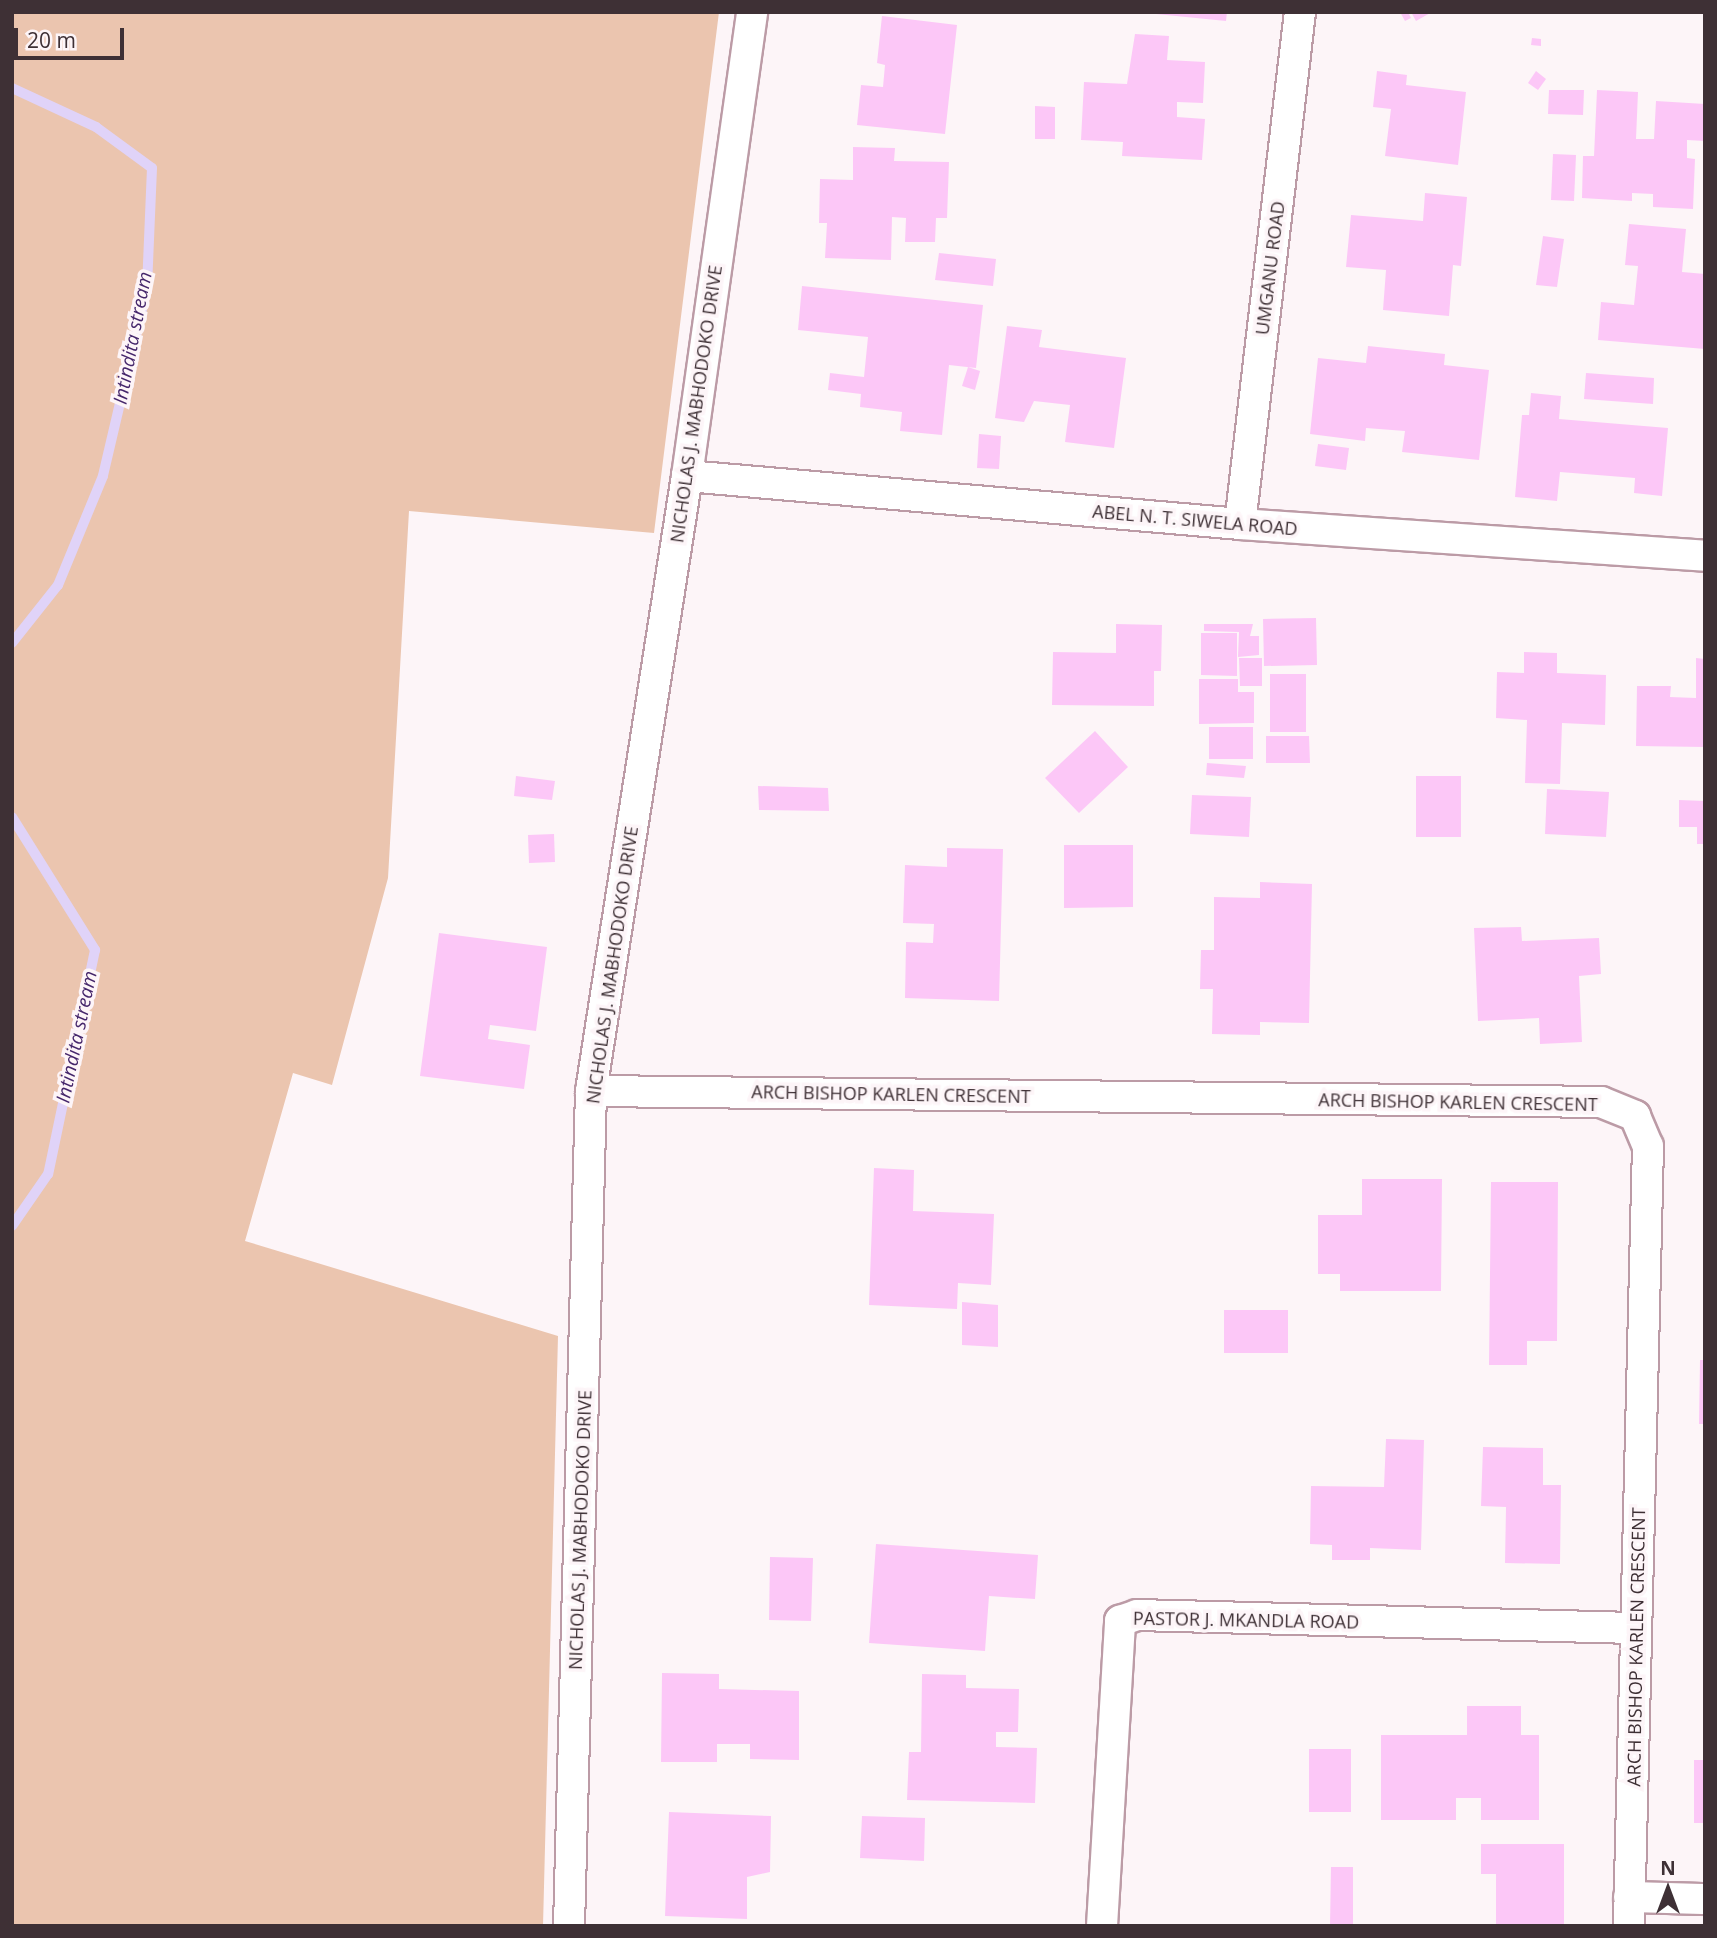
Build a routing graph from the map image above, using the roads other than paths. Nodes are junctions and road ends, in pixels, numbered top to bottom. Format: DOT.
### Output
graph roads {
  1 [pos="752,12"];
  2 [pos="1300,12"];
  3 [pos="687,476"];
  4 [pos="1240,524"];
  5 [pos="1705,556"];
  6 [pos="591,1091"];
  7 [pos="1636,1628"];
  8 [pos="1705,1899"];
  9 [pos="1629,1911"];
  10 [pos="569,1926"];
  11 [pos="1102,1926"];
  1 -- 3 [label="street, NICHOLAS J. MABHODOKO DRIVE"];
  2 -- 4 [label="street, UMGANU ROAD"];
  3 -- 4 [label="street, ABEL N. T. SIWELA ROAD"];
  3 -- 6 [label="street, NICHOLAS J. MABHODOKO DRIVE"];
  4 -- 5 [label="street, ABEL N. T. SIWELA ROAD"];
  6 -- 7 [label="street, ARCH BISHOP KARLEN CRESCENT"];
  6 -- 10 [label="street, NICHOLAS J. MABHODOKO DRIVE"];
  7 -- 9 [label="street, ARCH BISHOP KARLEN CRESCENT"];
  7 -- 11 [label="street, PASTOR J. MKANDLA ROAD"];
  8 -- 9 [label="street"];
}
